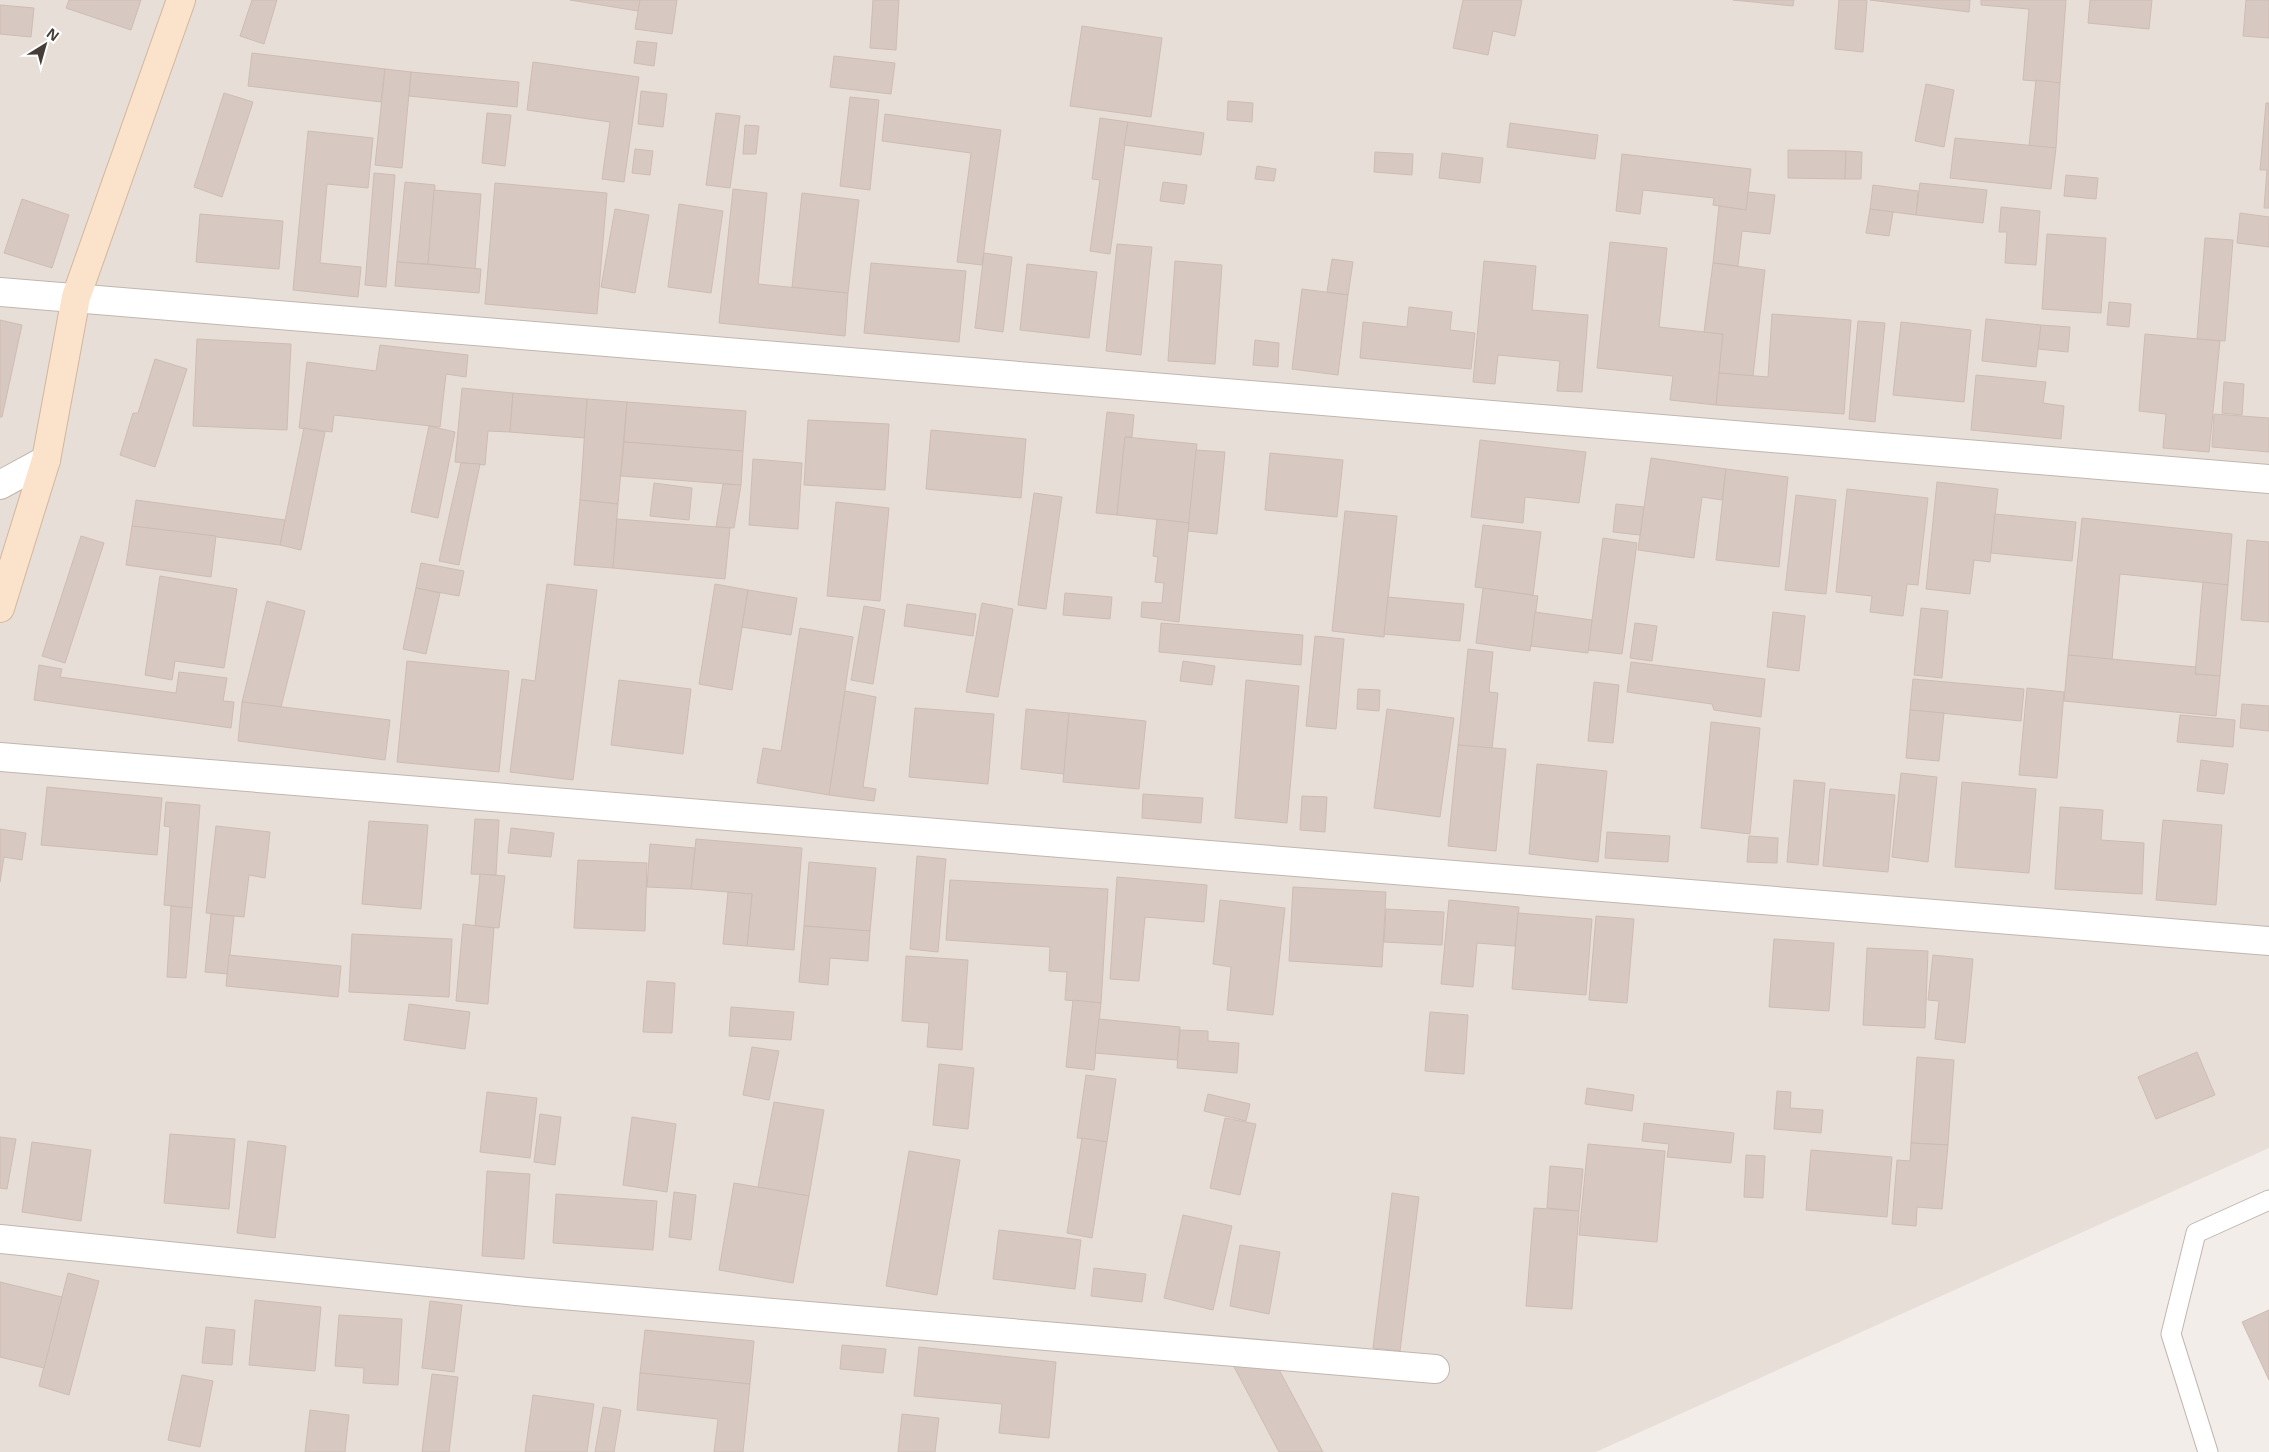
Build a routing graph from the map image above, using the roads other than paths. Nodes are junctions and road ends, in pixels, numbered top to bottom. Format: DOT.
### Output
graph roads {
  1 [pos="181,0"];
  2 [pos="0,292"];
  3 [pos="76,297"];
  4 [pos="46,460"];
  5 [pos="2269,479"];
  6 [pos="0,485"];
  7 [pos="0,608"];
  8 [pos="0,758"];
  9 [pos="2269,941"];
  10 [pos="2269,1200"];
  11 [pos="0,1240"];
  12 [pos="1435,1369"];
  13 [pos="2208,1452"];
  1 -- 3 [label="street"];
  2 -- 3 [label="street"];
  3 -- 4 [label="street"];
  3 -- 5 [label="street"];
  4 -- 6 [label="street"];
  4 -- 7 [label="street"];
  8 -- 9 [label="street"];
  10 -- 13 [label="lane"];
  11 -- 12 [label="street"];
}
